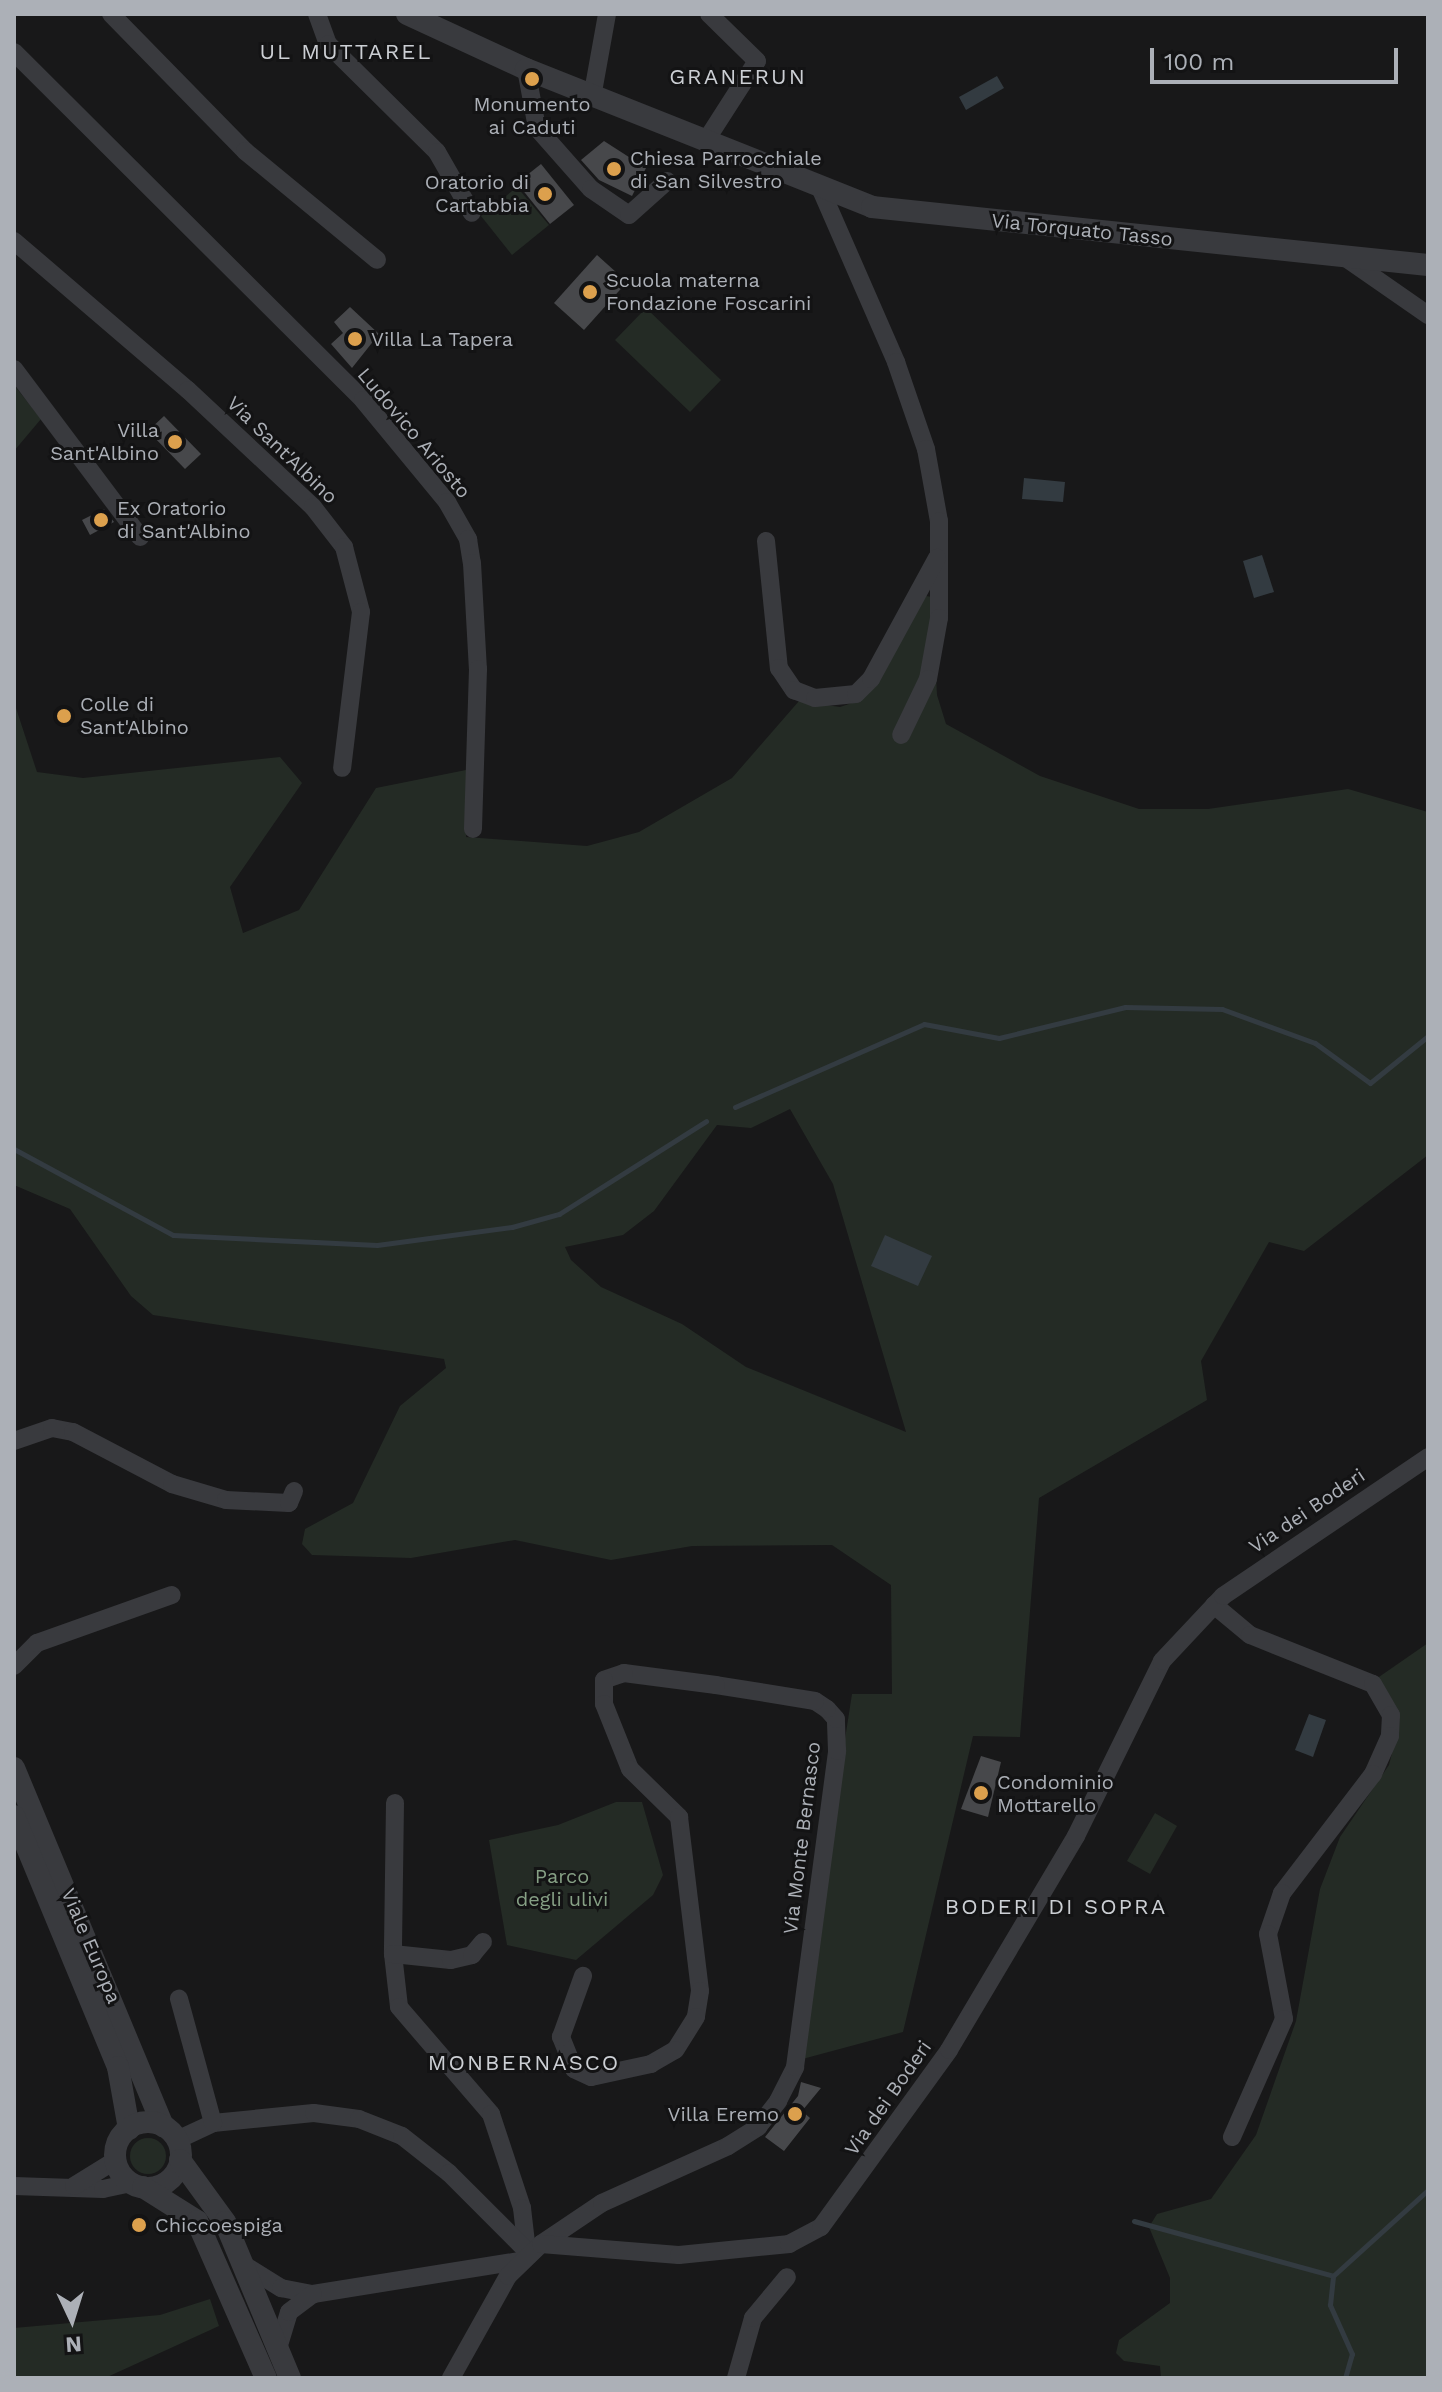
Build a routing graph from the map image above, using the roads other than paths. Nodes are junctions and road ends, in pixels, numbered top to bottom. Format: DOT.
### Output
graph roads {
  1 [pos="111,14"];
  2 [pos="317,14"];
  3 [pos="407,14"];
  4 [pos="607,14"];
  5 [pos="709,14"];
  6 [pos="14,52"];
  7 [pos="526,69"];
  8 [pos="593,92"];
  9 [pos="705,142"];
  10 [pos="667,181"];
  11 [pos="821,190"];
  12 [pos="472,213"];
  13 [pos="14,241"];
  14 [pos="1346,258"];
  15 [pos="377,260"];
  16 [pos="1428,265"];
  17 [pos="1428,315"];
  18 [pos="14,369"];
  19 [pos="140,537"];
  20 [pos="766,541"];
  21 [pos="939,555"];
  22 [pos="901,735"];
  23 [pos="342,768"];
  24 [pos="473,829"];
  25 [pos="14,1441"];
  26 [pos="1428,1457"];
  27 [pos="294,1491"];
  28 [pos="172,1595"];
  29 [pos="1214,1605"];
  30 [pos="14,1666"];
  31 [pos="14,1768"];
  32 [pos="395,1803"];
  33 [pos="14,1816"];
  34 [pos="483,1942"];
  35 [pos="393,1954"];
  36 [pos="583,1976"];
  37 [pos="179,1999"];
  38 [pos="213,2123"];
  39 [pos="129,2129"];
  40 [pos="1232,2137"];
  41 [pos="174,2142"];
  42 [pos="116,2160"];
  43 [pos="138,2185"];
  44 [pos="14,2186"];
  45 [pos="71,2187"];
  46 [pos="529,2252"];
  47 [pos="244,2265"];
  48 [pos="787,2277"];
  49 [pos="313,2294"];
  50 [pos="279,2345"];
  51 [pos="266,2378"];
  52 [pos="290,2378"];
  53 [pos="451,2378"];
  54 [pos="736,2378"];
  1 -- 15 [label="street"];
  2 -- 12 [label="street"];
  3 -- 7 [label="street, Via Torquato Tasso"];
  4 -- 8 [label="street"];
  5 -- 9 [label="street"];
  6 -- 24 [label="street, Ludovico Ariosto"];
  7 -- 8 [label="street, Via Torquato Tasso"];
  7 -- 10 [label="street"];
  8 -- 9 [label="street, Via Torquato Tasso"];
  9 -- 11 [label="street, Via Torquato Tasso"];
  11 -- 14 [label="street, Via Torquato Tasso"];
  11 -- 21 [label="street"];
  13 -- 23 [label="street, Via Sant'Albino"];
  14 -- 16 [label="street, Via Torquato Tasso"];
  14 -- 17 [label="street, Via Torquato Tasso"];
  18 -- 19 [label="street"];
  20 -- 21 [label="street"];
  21 -- 22 [label="street"];
  25 -- 27 [label="street"];
  26 -- 29 [label="street, Via dei Boderi"];
  28 -- 30 [label="street"];
  29 -- 40 [label="street"];
  29 -- 46 [label="street, Via dei Boderi"];
  31 -- 41 [label="street, Viale Europa"];
  32 -- 35 [label="street"];
  33 -- 39 [label="street, Viale Europa"];
  34 -- 35 [label="street"];
  35 -- 46 [label="street"];
  36 -- 46 [label="street, Via Monte Bernasco"];
  37 -- 38 [label="street"];
  38 -- 41 [label="street"];
  38 -- 46 [label="street"];
  39 -- 41 [label="street"];
  39 -- 42 [label="street, Viale Europa"];
  41 -- 43 [label="street"];
  41 -- 47 [label="street, Viale Europa"];
  42 -- 43 [label="street"];
  42 -- 45 [label="street"];
  43 -- 45 [label="street"];
  43 -- 51 [label="street"];
  44 -- 45 [label="street"];
  46 -- 49 [label="street, Via Monte Bernasco"];
  46 -- 53 [label="street"];
  47 -- 49 [label="street, Via Monte Bernasco"];
  47 -- 50 [label="street, Viale Europa"];
  48 -- 54 [label="street"];
  49 -- 50 [label="street"];
  50 -- 52 [label="street, Viale Europa"];
}
